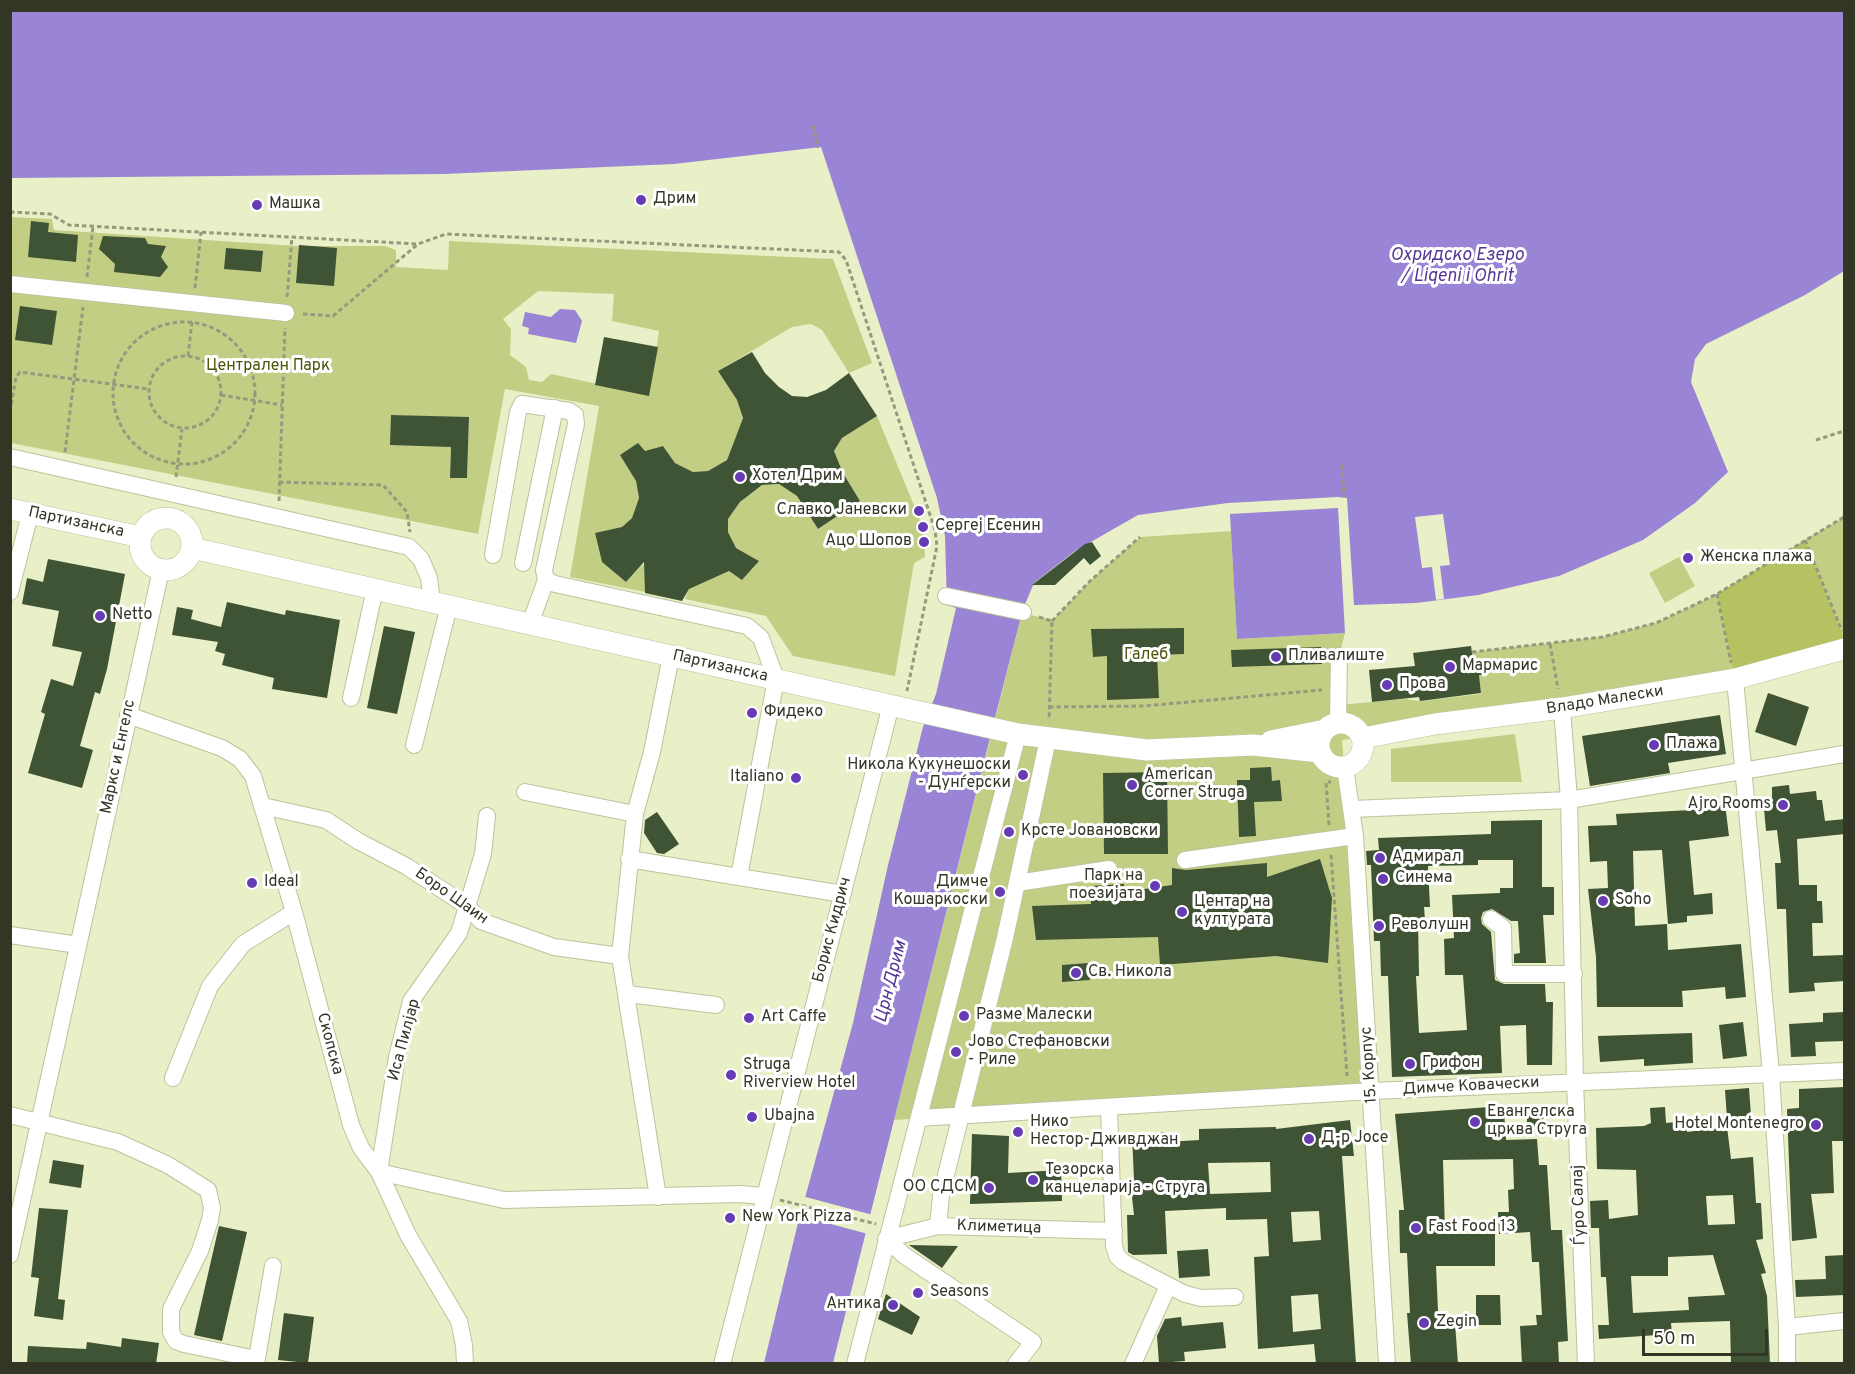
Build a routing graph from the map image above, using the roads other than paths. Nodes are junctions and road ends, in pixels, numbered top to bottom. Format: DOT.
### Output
graph roads {
  1 [pos="10,284"];
  2 [pos="286,312"];
  3 [pos="555,408"];
  4 [pos="10,457"];
  5 [pos="20,511"];
  6 [pos="141,537"];
  7 [pos="192,548"];
  8 [pos="493,555"];
  9 [pos="523,563"];
  10 [pos="161,570"];
  11 [pos="546,580"];
  12 [pos="375,589"];
  13 [pos="10,592"];
  14 [pos="946,596"];
  15 [pos="440,604"];
  16 [pos="1023,612"];
  17 [pos="530,624"];
  18 [pos="1845,649"];
  19 [pos="671,656"];
  20 [pos="1339,656"];
  21 [pos="776,679"];
  22 [pos="1735,679"];
  23 [pos="351,698"];
  24 [pos="897,706"];
  25 [pos="1562,708"];
  26 [pos="128,715"];
  27 [pos="1331,726"];
  28 [pos="1018,734"];
  29 [pos="1363,738"];
  30 [pos="1048,739"];
  31 [pos="414,745"];
  32 [pos="1253,746"];
  33 [pos="1320,752"];
  34 [pos="1845,754"];
  35 [pos="1744,772"];
  36 [pos="1346,775"];
  37 [pos="525,792"];
  38 [pos="1569,800"];
  39 [pos="263,806"];
  40 [pos="1352,809"];
  41 [pos="635,814"];
  42 [pos="488,816"];
  43 [pos="1355,836"];
  44 [pos="629,859"];
  45 [pos="1185,860"];
  46 [pos="1109,869"];
  47 [pos="739,877"];
  48 [pos="1017,883"];
  49 [pos="843,894"];
  50 [pos="467,906"];
  51 [pos="294,912"];
  52 [pos="1491,919"];
  53 [pos="10,935"];
  54 [pos="78,945"];
  55 [pos="620,956"];
  56 [pos="1574,974"];
  57 [pos="628,994"];
  58 [pos="716,1005"];
  59 [pos="1845,1071"];
  60 [pos="1772,1074"];
  61 [pos="173,1078"];
  62 [pos="1575,1082"];
  63 [pos="1372,1091"];
  64 [pos="1109,1109"];
  65 [pos="10,1115"];
  66 [pos="959,1116"];
  67 [pos="919,1118"];
  68 [pos="39,1121"];
  69 [pos="379,1172"];
  70 [pos="765,1196"];
  71 [pos="658,1197"];
  72 [pos="938,1226"];
  73 [pos="1114,1231"];
  74 [pos="888,1233"];
  75 [pos="10,1254"];
  76 [pos="273,1266"];
  77 [pos="1168,1286"];
  78 [pos="1235,1297"];
  79 [pos="1845,1321"];
  80 [pos="1787,1327"];
  81 [pos="256,1361"];
  82 [pos="465,1364"];
  83 [pos="722,1364"];
  84 [pos="855,1364"];
  85 [pos="1016,1364"];
  86 [pos="1133,1364"];
  87 [pos="1387,1364"];
  88 [pos="1586,1364"];
  89 [pos="1787,1364"];
  1 -- 2 [label="street"];
  3 -- 8 [label="street"];
  3 -- 9 [label="street"];
  3 -- 11 [label="street"];
  4 -- 15 [label="street"];
  5 -- 6 [label="main road, Партизанска"];
  5 -- 13 [label="street"];
  6 -- 7 [label="main road, Партизанска"];
  6 -- 10 [label="main road, Партизанска"];
  7 -- 10 [label="main road"];
  7 -- 12 [label="main road, Партизанска"];
  10 -- 26 [label="street, Маркс и Енгелс"];
  11 -- 17 [label="street"];
  11 -- 21 [label="street"];
  12 -- 15 [label="main road, Партизанска"];
  12 -- 23 [label="street"];
  14 -- 16 [label="street"];
  15 -- 17 [label="main road, Партизанска"];
  15 -- 31 [label="street"];
  17 -- 19 [label="main road, Партизанска"];
  18 -- 22 [label="main road, Владо Малески"];
  19 -- 21 [label="main road, Партизанска"];
  19 -- 41 [label="street"];
  20 -- 27 [label="street"];
  21 -- 24 [label="main road, Партизанска"];
  21 -- 47 [label="street"];
  22 -- 25 [label="main road, Владо Малески"];
  22 -- 35 [label="street"];
  24 -- 28 [label="main road, Партизанска"];
  24 -- 49 [label="street, Борис Кидрич"];
  25 -- 29 [label="main road, Владо Малески"];
  25 -- 38 [label="street, Ѓуро Салај"];
  26 -- 39 [label="street, Скопска"];
  26 -- 54 [label="street, Маркс и Енгелс"];
  27 -- 29 [label="main road"];
  27 -- 32 [label="main road, Партизанска"];
  27 -- 33 [label="main road"];
  28 -- 30 [label="main road, Партизанска"];
  28 -- 67 [label="street"];
  29 -- 36 [label="main road"];
  30 -- 32 [label="main road, Партизанска"];
  30 -- 48 [label="street"];
  32 -- 33 [label="main road, Партизанска"];
  33 -- 36 [label="main road"];
  34 -- 35 [label="street"];
  35 -- 38 [label="street"];
  35 -- 60 [label="street"];
  36 -- 40 [label="street, 15. Корпус"];
  37 -- 41 [label="street"];
  38 -- 40 [label="street"];
  38 -- 56 [label="street, Ѓуро Салај"];
  39 -- 50 [label="street, Боро Шаин"];
  39 -- 51 [label="street, Скопска"];
  40 -- 43 [label="street, 15. Корпус"];
  41 -- 44 [label="street"];
  42 -- 50 [label="street, Иса Пилјар"];
  43 -- 45 [label="street"];
  43 -- 63 [label="street, 15. Корпус"];
  44 -- 47 [label="street"];
  44 -- 55 [label="street"];
  46 -- 48 [label="street"];
  47 -- 49 [label="street"];
  48 -- 66 [label="street"];
  49 -- 70 [label="street, Борис Кидрич"];
  50 -- 55 [label="street, Боро Шаин"];
  50 -- 69 [label="street, Иса Пилјар"];
  51 -- 61 [label="street"];
  51 -- 69 [label="street, Скопска"];
  52 -- 56 [label="street"];
  53 -- 54 [label="street"];
  54 -- 68 [label="street, Маркс и Енгелс"];
  55 -- 57 [label="street"];
  56 -- 62 [label="street, Ѓуро Салај"];
  57 -- 58 [label="street"];
  57 -- 71 [label="street"];
  59 -- 60 [label="street, Димче Ковачески"];
  60 -- 62 [label="street, Димче Ковачески"];
  60 -- 80 [label="street"];
  62 -- 63 [label="street, Димче Ковачески"];
  62 -- 88 [label="street, Ѓуро Салај"];
  63 -- 64 [label="street, Димче Ковачески"];
  63 -- 87 [label="street, 15. Корпус"];
  64 -- 66 [label="street, Димче Ковачески"];
  64 -- 73 [label="street"];
  65 -- 68 [label="street"];
  66 -- 67 [label="street, Димче Ковачески"];
  66 -- 72 [label="street"];
  67 -- 74 [label="street"];
  68 -- 75 [label="street, Маркс и Енгелс"];
  68 -- 81 [label="street"];
  69 -- 71 [label="street"];
  69 -- 82 [label="street, Скопска"];
  70 -- 71 [label="street"];
  70 -- 83 [label="street, Борис Кидрич"];
  72 -- 73 [label="street, Климетица"];
  72 -- 74 [label="street, Климетица"];
  73 -- 77 [label="street"];
  74 -- 84 [label="street"];
  74 -- 85 [label="street"];
  76 -- 81 [label="street"];
  77 -- 78 [label="street"];
  77 -- 86 [label="street"];
  79 -- 80 [label="street"];
  80 -- 89 [label="street"];
}
